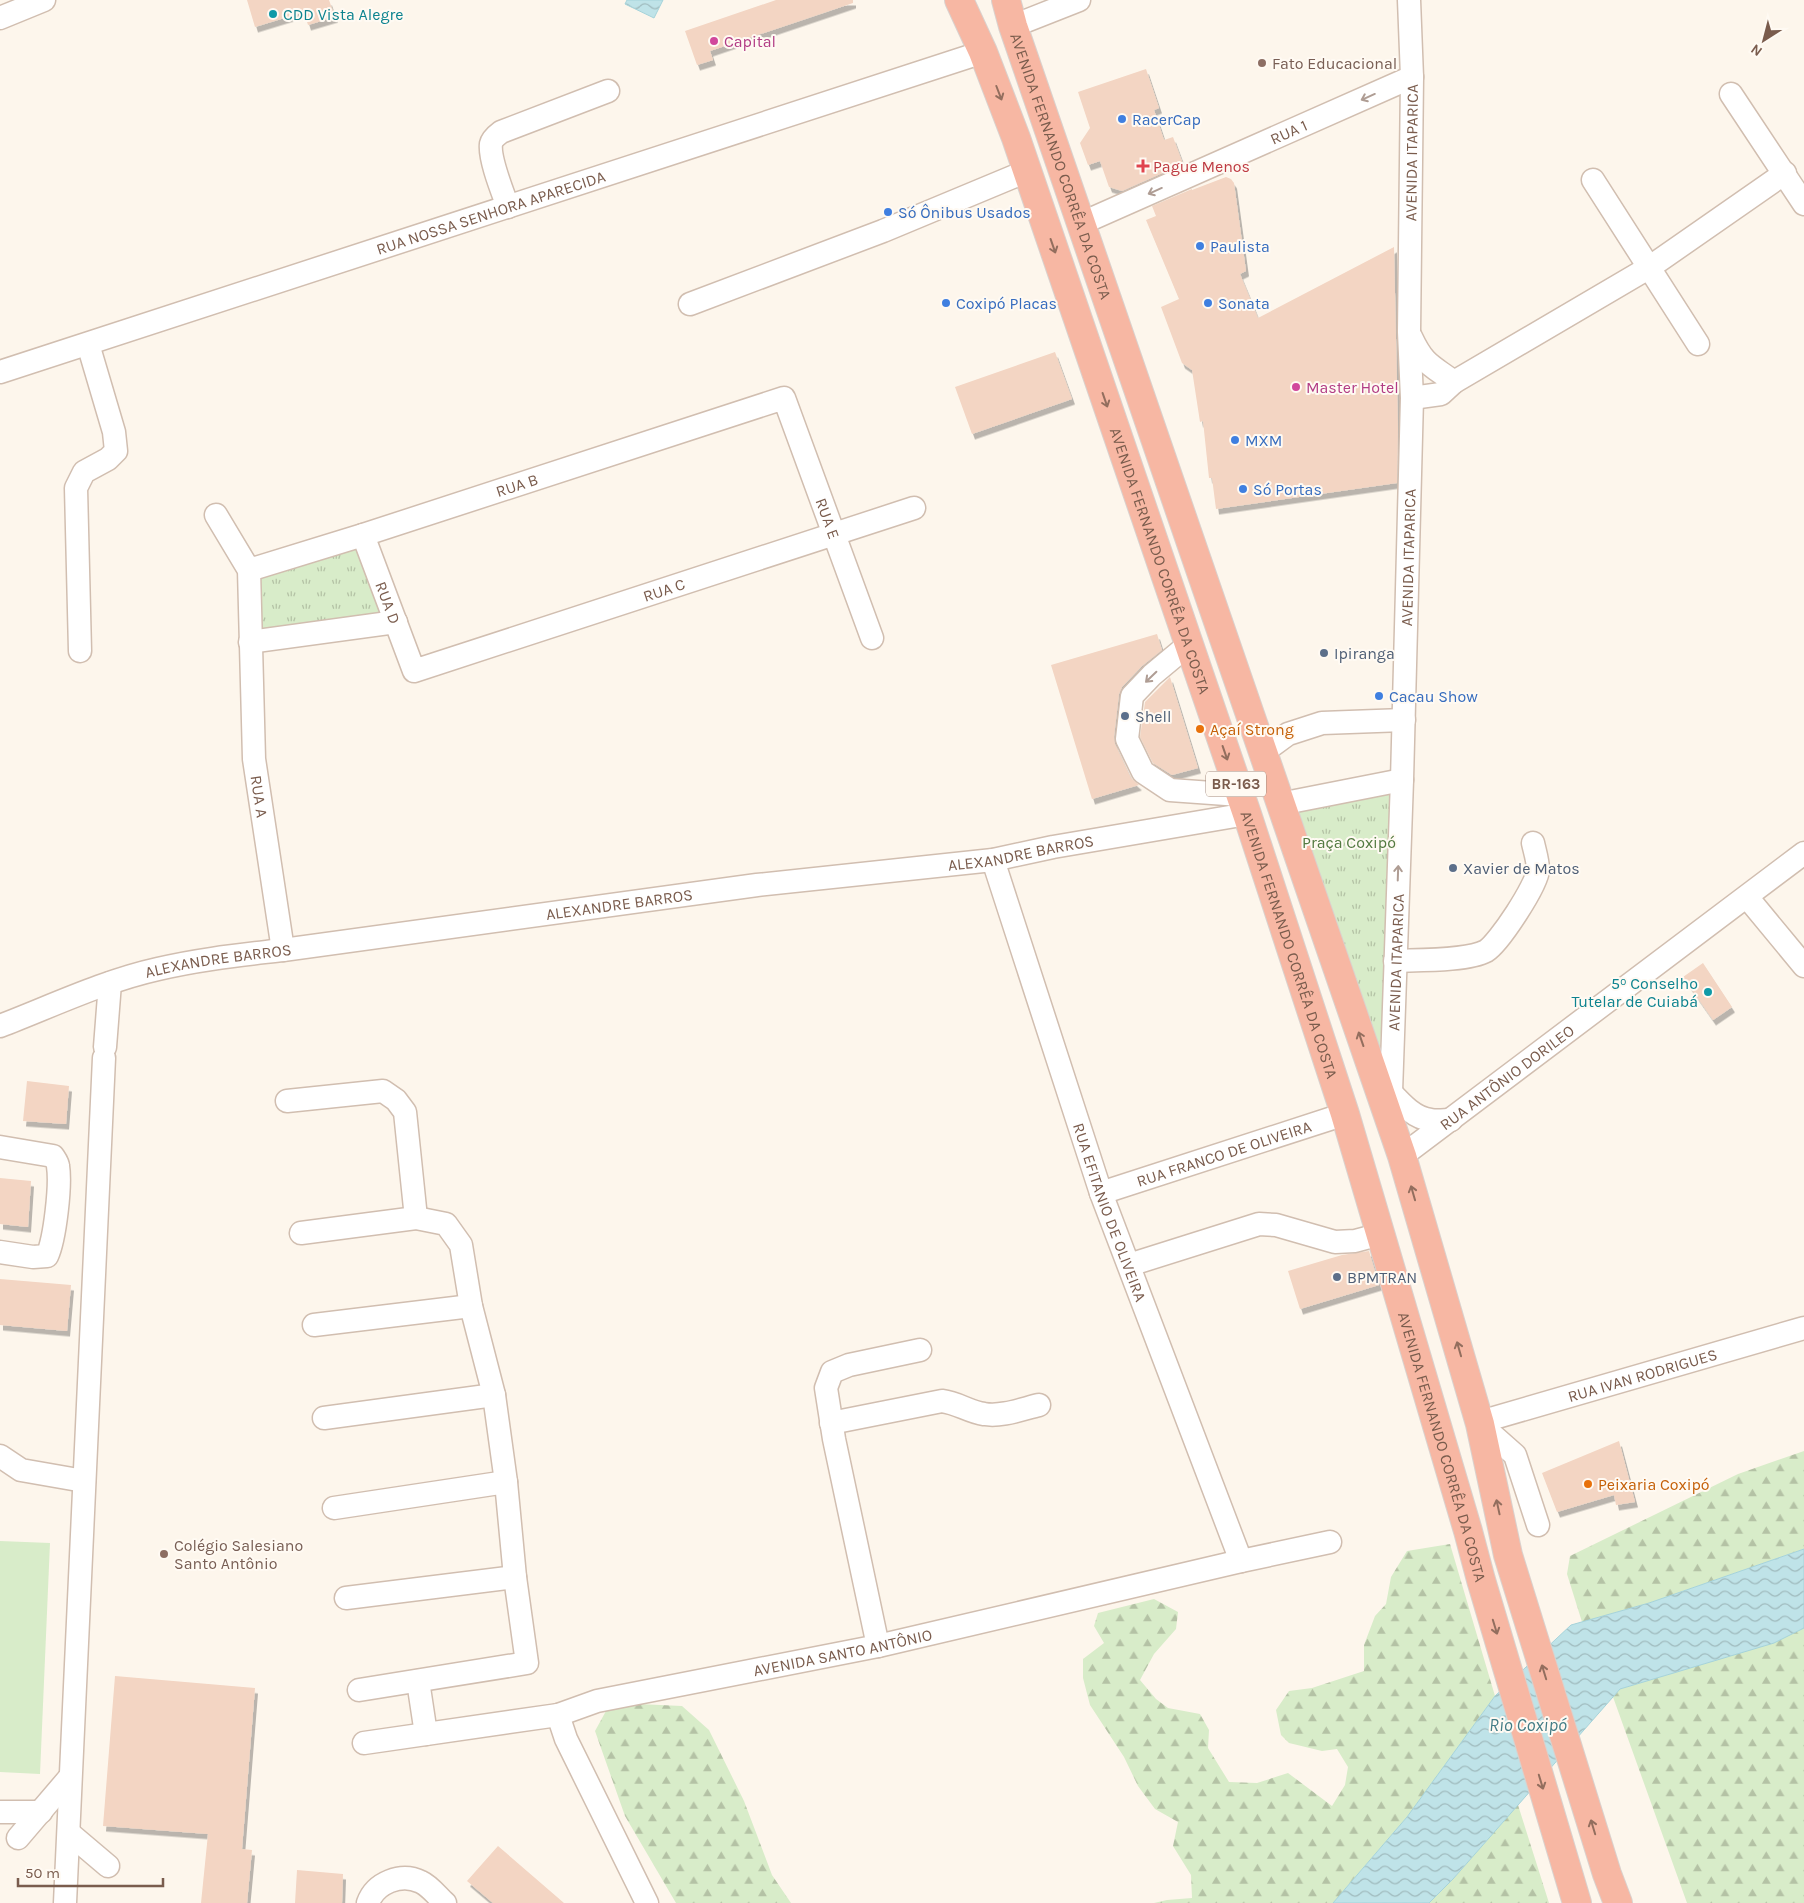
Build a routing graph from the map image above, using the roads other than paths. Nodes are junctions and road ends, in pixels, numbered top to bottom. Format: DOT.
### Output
graph roads {
  1 [pos="44,0"];
  2 [pos="959,0"];
  3 [pos="1006,0"];
  4 [pos="1079,0"];
  5 [pos="1409,0"];
  6 [pos="0,18"];
  7 [pos="1013,26"];
  8 [pos="983,52"];
  9 [pos="1412,77"];
  10 [pos="608,91"];
  11 [pos="1731,94"];
  12 [pos="1027,170"];
  13 [pos="1784,173"];
  14 [pos="1594,180"];
  15 [pos="1804,204"];
  16 [pos="508,207"];
  17 [pos="1080,224"];
  18 [pos="1650,267"];
  19 [pos="690,304"];
  20 [pos="1409,332"];
  21 [pos="88,344"];
  22 [pos="1698,344"];
  23 [pos="0,372"];
  24 [pos="1456,381"];
  25 [pos="784,398"];
  26 [pos="1412,398"];
  27 [pos="914,508"];
  28 [pos="216,515"];
  29 [pos="363,535"];
  30 [pos="833,535"];
  31 [pos="249,570"];
  32 [pos="396,622"];
  33 [pos="872,638"];
  34 [pos="250,642"];
  35 [pos="1188,645"];
  36 [pos="80,651"];
  37 [pos="414,671"];
  38 [pos="1404,720"];
  39 [pos="1262,753"];
  40 [pos="1402,780"];
  41 [pos="1280,804"];
  42 [pos="1243,805"];
  43 [pos="1533,843"];
  44 [pos="1804,853"];
  45 [pos="993,860"];
  46 [pos="1747,897"];
  47 [pos="283,950"];
  48 [pos="1395,961"];
  49 [pos="1804,966"];
  50 [pos="110,983"];
  51 [pos="0,1026"];
  52 [pos="1384,1093"];
  53 [pos="287,1101"];
  54 [pos="1346,1114"];
  55 [pos="1451,1120"];
  56 [pos="0,1147"];
  57 [pos="1402,1156"];
  58 [pos="1101,1192"];
  59 [pos="416,1218"];
  60 [pos="302,1233"];
  61 [pos="1381,1234"];
  62 [pos="0,1252"];
  63 [pos="1130,1265"];
  64 [pos="471,1306"];
  65 [pos="314,1325"];
  66 [pos="1804,1328"];
  67 [pos="920,1350"];
  68 [pos="494,1394"];
  69 [pos="1039,1405"];
  70 [pos="324,1418"];
  71 [pos="831,1423"];
  72 [pos="1480,1423"];
  73 [pos="0,1456"];
  74 [pos="84,1481"];
  75 [pos="506,1482"];
  76 [pos="334,1508"];
  77 [pos="1538,1524"];
  78 [pos="1330,1542"];
  79 [pos="1241,1561"];
  80 [pos="515,1577"];
  81 [pos="346,1598"];
  82 [pos="878,1646"];
  83 [pos="418,1681"];
  84 [pos="358,1690"];
  85 [pos="558,1715"];
  86 [pos="426,1734"];
  87 [pos="364,1743"];
  88 [pos="70,1777"];
  89 [pos="0,1812"];
  90 [pos="41,1812"];
  91 [pos="69,1833"];
  92 [pos="18,1838"];
  93 [pos="108,1866"];
  94 [pos="1574,1895"];
  95 [pos="65,1903"];
  96 [pos="368,1903"];
  97 [pos="445,1903"];
  98 [pos="647,1903"];
  99 [pos="1618,1903"];
  1 -- 6 [label="street"];
  2 -- 8 [label="highway, AVENIDA FERNANDO CORRÊA DA COSTA / BR-163"];
  3 -- 7 [label="highway, AVENIDA FERNANDO CORRÊA DA COSTA / BR-163"];
  4 -- 7 [label="street"];
  5 -- 9 [label="street, AVENIDA ITAPARICA"];
  7 -- 17 [label="highway, AVENIDA FERNANDO CORRÊA DA COSTA / BR-163"];
  8 -- 12 [label="highway, AVENIDA FERNANDO CORRÊA DA COSTA / BR-163, one-way"];
  8 -- 16 [label="street, RUA NOSSA SENHORA APARECIDA"];
  9 -- 17 [label="street, RUA 1, one-way"];
  9 -- 20 [label="street, AVENIDA ITAPARICA"];
  10 -- 16 [label="street"];
  11 -- 13 [label="street"];
  12 -- 19 [label="street"];
  12 -- 35 [label="highway, AVENIDA FERNANDO CORRÊA DA COSTA / BR-163, one-way"];
  13 -- 15 [label="street"];
  13 -- 18 [label="street"];
  14 -- 18 [label="street"];
  16 -- 21 [label="street, RUA NOSSA SENHORA APARECIDA"];
  17 -- 39 [label="highway, AVENIDA FERNANDO CORRÊA DA COSTA / BR-163"];
  18 -- 22 [label="street"];
  18 -- 24 [label="street"];
  20 -- 24 [label="street"];
  20 -- 26 [label="street, AVENIDA ITAPARICA"];
  21 -- 23 [label="street, RUA NOSSA SENHORA APARECIDA"];
  21 -- 36 [label="street"];
  24 -- 26 [label="street"];
  25 -- 29 [label="street, RUA B"];
  25 -- 30 [label="street, RUA E"];
  26 -- 38 [label="street, AVENIDA ITAPARICA"];
  27 -- 30 [label="street, RUA C"];
  28 -- 31 [label="street"];
  29 -- 31 [label="street, RUA B"];
  29 -- 32 [label="street, RUA D"];
  30 -- 33 [label="street, RUA E"];
  30 -- 37 [label="street, RUA C"];
  31 -- 34 [label="street, RUA A"];
  32 -- 34 [label="street"];
  32 -- 37 [label="street, RUA D"];
  34 -- 47 [label="street, RUA A"];
  35 -- 42 [label="highway, AVENIDA FERNANDO CORRÊA DA COSTA / BR-163, one-way"];
  35 -- 42 [label="street, one-way"];
  38 -- 39 [label="street"];
  38 -- 40 [label="street, AVENIDA ITAPARICA"];
  39 -- 41 [label="highway, AVENIDA FERNANDO CORRÊA DA COSTA / BR-163"];
  40 -- 41 [label="street"];
  48 -- 40 [label="street, AVENIDA ITAPARICA, one-way"];
  52 -- 41 [label="highway, AVENIDA FERNANDO CORRÊA DA COSTA / BR-163, one-way"];
  42 -- 45 [label="street, ALEXANDRE BARROS"];
  42 -- 54 [label="highway, AVENIDA FERNANDO CORRÊA DA COSTA / BR-163"];
  43 -- 48 [label="street"];
  44 -- 46 [label="street, RUA ANTÔNIO DORILEO"];
  45 -- 47 [label="street, ALEXANDRE BARROS"];
  45 -- 58 [label="street, RUA EFITANIO DE OLIVEIRA"];
  46 -- 49 [label="street"];
  46 -- 55 [label="street, RUA ANTÔNIO DORILEO"];
  47 -- 50 [label="street, ALEXANDRE BARROS"];
  48 -- 52 [label="street, AVENIDA ITAPARICA"];
  50 -- 51 [label="street, ALEXANDRE BARROS"];
  50 -- 74 [label="street"];
  52 -- 55 [label="street"];
  52 -- 57 [label="highway, AVENIDA FERNANDO CORRÊA DA COSTA / BR-163"];
  53 -- 59 [label="street"];
  54 -- 58 [label="street, RUA FRANCO DE OLIVEIRA"];
  54 -- 61 [label="highway, AVENIDA FERNANDO CORRÊA DA COSTA / BR-163"];
  55 -- 57 [label="street, RUA ANTÔNIO DORILEO"];
  56 -- 62 [label="street"];
  72 -- 57 [label="highway, AVENIDA FERNANDO CORRÊA DA COSTA / BR-163, one-way"];
  58 -- 63 [label="street, RUA EFITANIO DE OLIVEIRA"];
  59 -- 60 [label="street"];
  59 -- 64 [label="street"];
  61 -- 63 [label="street"];
  61 -- 94 [label="highway, AVENIDA FERNANDO CORRÊA DA COSTA / BR-163, one-way"];
  63 -- 79 [label="street, RUA EFITANIO DE OLIVEIRA"];
  64 -- 65 [label="street"];
  64 -- 68 [label="street"];
  66 -- 72 [label="street, RUA IVAN RODRIGUES"];
  67 -- 71 [label="street"];
  68 -- 70 [label="street"];
  68 -- 75 [label="street"];
  69 -- 71 [label="street"];
  71 -- 82 [label="street"];
  72 -- 77 [label="street"];
  99 -- 72 [label="highway, AVENIDA FERNANDO CORRÊA DA COSTA / BR-163, one-way"];
  73 -- 74 [label="street"];
  74 -- 88 [label="street"];
  75 -- 76 [label="street"];
  75 -- 80 [label="street"];
  78 -- 79 [label="street, AVENIDA SANTO ANTÔNIO"];
  79 -- 82 [label="street, AVENIDA SANTO ANTÔNIO"];
  80 -- 81 [label="street"];
  80 -- 83 [label="street"];
  82 -- 85 [label="street, AVENIDA SANTO ANTÔNIO"];
  83 -- 84 [label="street"];
  83 -- 86 [label="street"];
  85 -- 86 [label="street, AVENIDA SANTO ANTÔNIO"];
  85 -- 98 [label="street"];
  86 -- 87 [label="street, AVENIDA SANTO ANTÔNIO"];
  88 -- 90 [label="street"];
  88 -- 91 [label="street"];
  89 -- 90 [label="street"];
  90 -- 92 [label="street"];
  91 -- 93 [label="street"];
  91 -- 95 [label="street"];
  96 -- 97 [label="street"];
}
